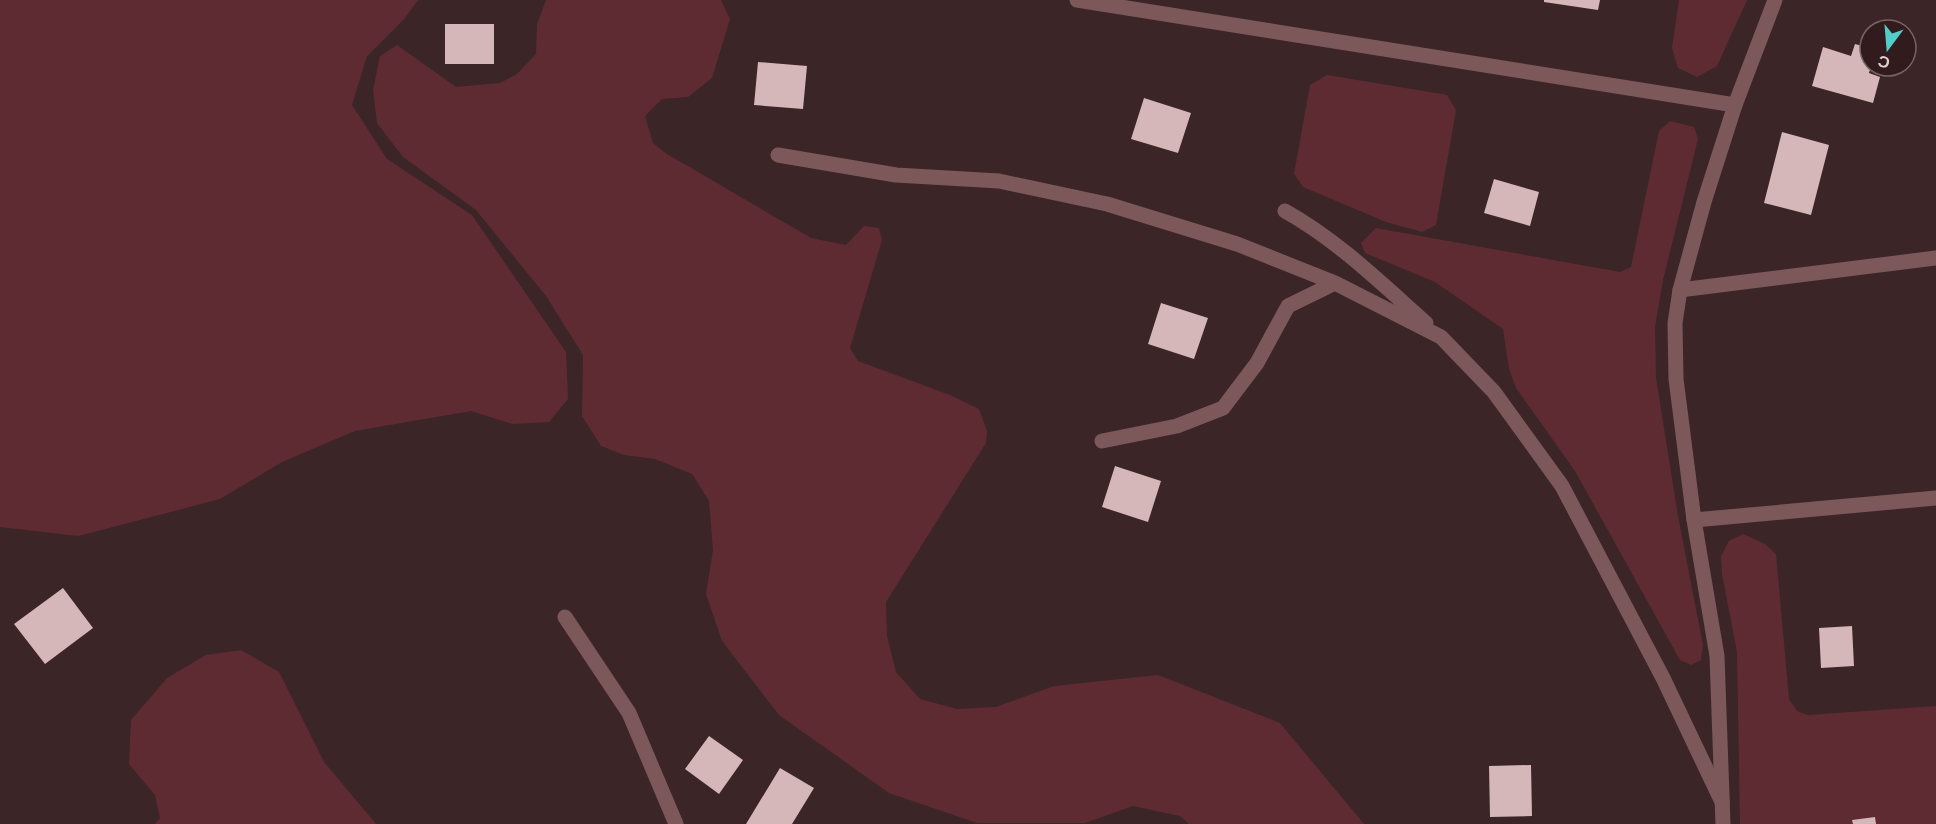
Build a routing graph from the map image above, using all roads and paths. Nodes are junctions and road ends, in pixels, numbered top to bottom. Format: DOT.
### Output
graph roads {
  1 [pos="1077,0"];
  2 [pos="1776,0"];
  3 [pos="1735,105"];
  4 [pos="778,155"];
  5 [pos="1285,211"];
  6 [pos="1936,258"];
  7 [pos="1335,284"];
  8 [pos="1680,290"];
  9 [pos="1441,337"];
  10 [pos="1102,441"];
  11 [pos="1936,498"];
  12 [pos="1694,520"];
  13 [pos="565,617"];
  14 [pos="1724,804"];
  15 [pos="676,824"];
  16 [pos="1723,824"];
  1 -- 3 [label="street"];
  2 -- 3 [label="street"];
  3 -- 8 [label="street"];
  4 -- 7 [label="street"];
  5 -- 9 [label="street"];
  6 -- 8 [label="street"];
  7 -- 9 [label="street"];
  7 -- 10 [label="street"];
  8 -- 12 [label="street"];
  9 -- 14 [label="street"];
  11 -- 12 [label="street"];
  12 -- 14 [label="street"];
  13 -- 15 [label="street"];
  14 -- 16 [label="street"];
}
